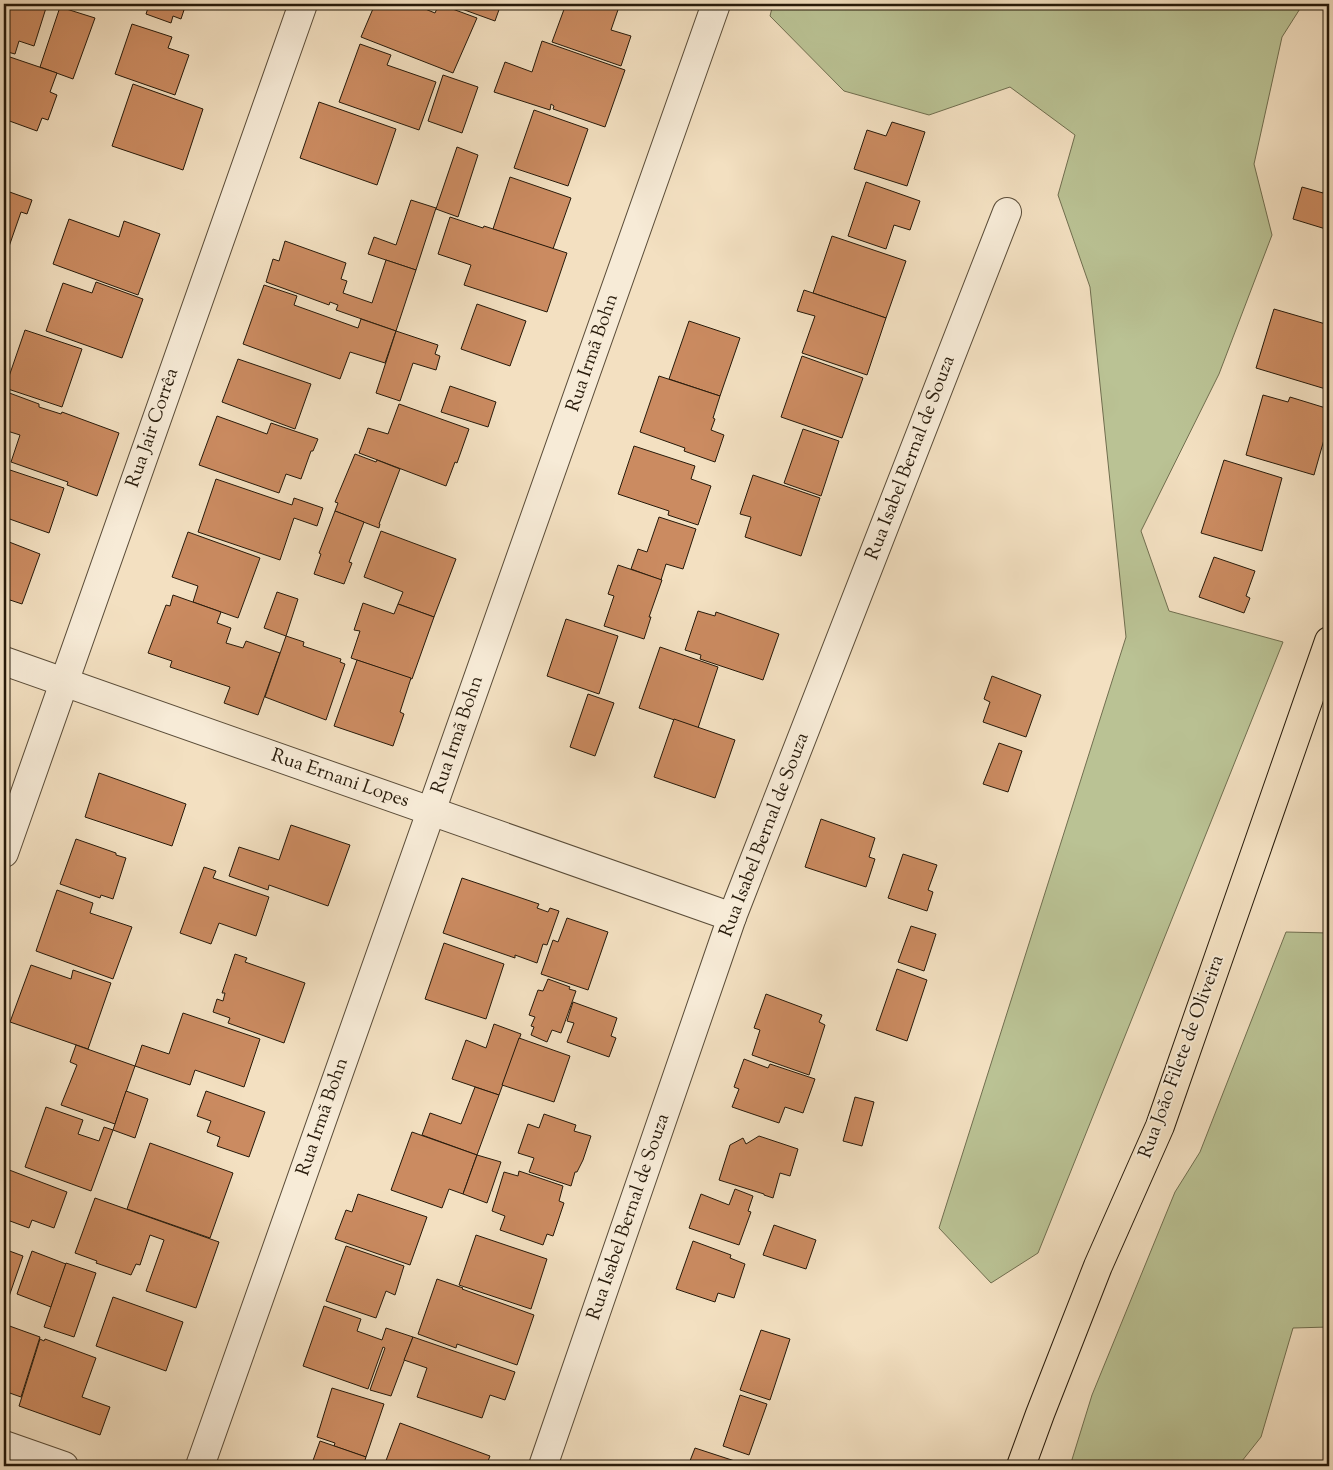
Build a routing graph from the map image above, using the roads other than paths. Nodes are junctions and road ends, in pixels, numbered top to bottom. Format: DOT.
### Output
graph roads {
  1 [pos="303,4"];
  2 [pos="716,4"];
  3 [pos="1007,212"];
  4 [pos="1329,641"];
  5 [pos="4,661"];
  6 [pos="64,682"];
  7 [pos="431,812"];
  8 [pos="4,852"];
  9 [pos="732,916"];
  10 [pos="4,1445"];
  11 [pos="64,1466"];
  12 [pos="200,1466"];
  13 [pos="543,1466"];
  14 [pos="1021,1466"];
  1 -- 6 [label="street, Rua Jair Corrêa"];
  2 -- 7 [label="street, Rua Irmã Bohn"];
  3 -- 9 [label="street, Rua Isabel Bernal de Souza"];
  4 -- 14 [label="main road, Rua João Filete de Oliveira"];
  5 -- 6 [label="street, Rua Ernani Lopes"];
  6 -- 7 [label="street, Rua Ernani Lopes"];
  6 -- 8 [label="street, Rua Jair Corrêa"];
  7 -- 9 [label="street, Rua Ernani Lopes"];
  7 -- 12 [label="street, Rua Irmã Bohn"];
  9 -- 13 [label="street, Rua Isabel Bernal de Souza"];
  10 -- 11 [label="street"];
}
